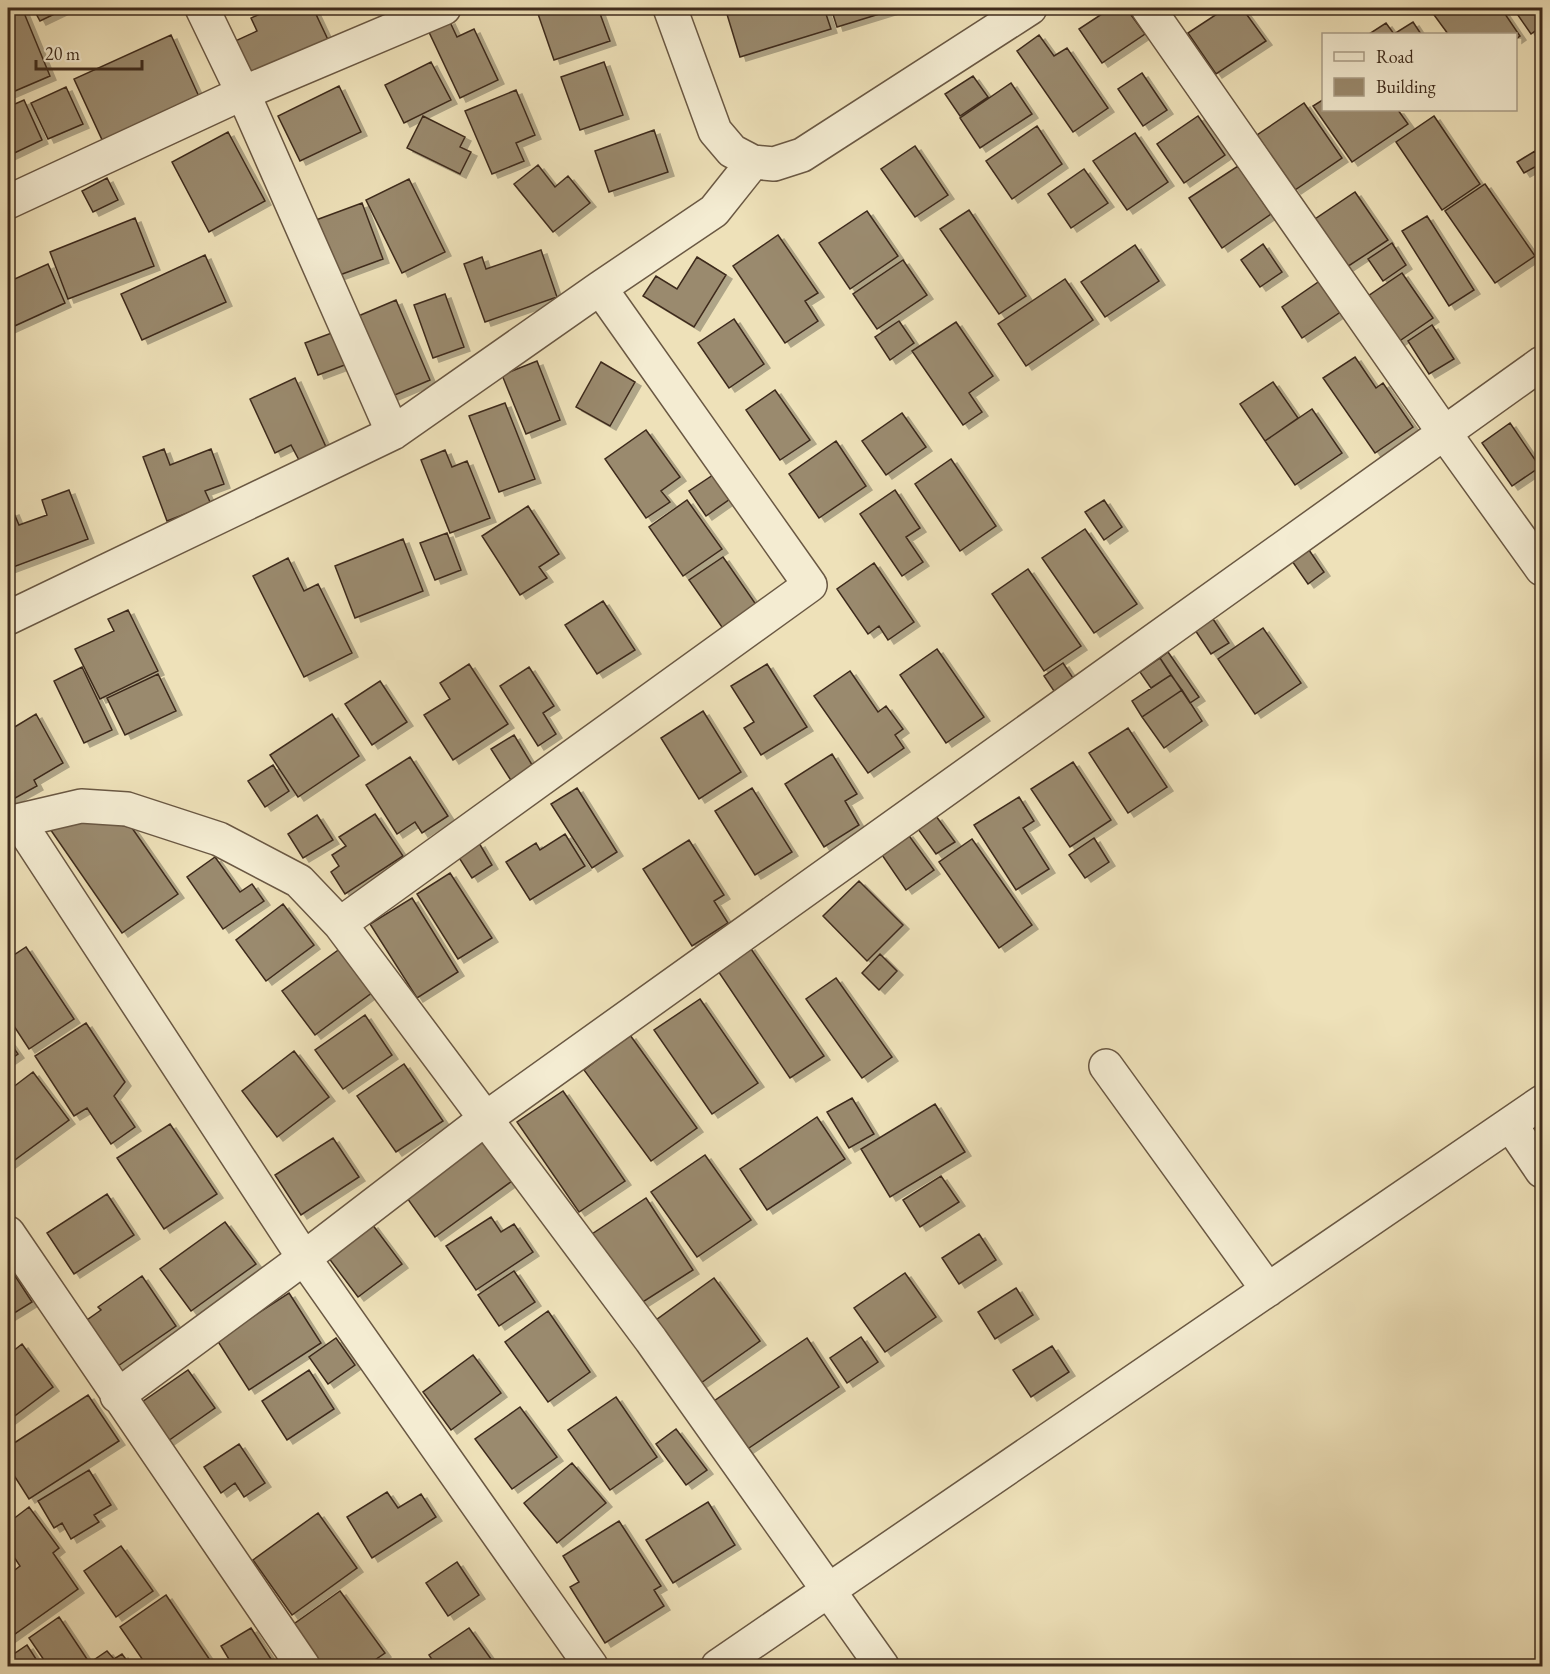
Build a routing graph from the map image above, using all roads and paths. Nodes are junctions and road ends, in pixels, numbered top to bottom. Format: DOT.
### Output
graph roads {
  1 [pos="202,8"];
  2 [pos="444,8"];
  3 [pos="670,8"];
  4 [pos="1030,8"];
  5 [pos="1148,8"];
  6 [pos="243,93"];
  7 [pos="753,162"];
  8 [pos="8,202"];
  9 [pos="600,288"];
  10 [pos="1542,363"];
  11 [pos="393,433"];
  12 [pos="1444,434"];
  13 [pos="1542,569"];
  14 [pos="8,618"];
  15 [pos="13,823"];
  16 [pos="340,924"];
  17 [pos="1106,1066"];
  18 [pos="1542,1102"];
  19 [pos="484,1119"];
  20 [pos="1510,1124"];
  21 [pos="1542,1171"];
  22 [pos="8,1233"];
  23 [pos="304,1258"];
  24 [pos="1268,1290"];
  25 [pos="117,1396"];
  26 [pos="829,1590"];
  27 [pos="303,1666"];
  28 [pos="591,1666"];
  29 [pos="718,1666"];
  30 [pos="882,1666"];
  1 -- 6 [label="street"];
  2 -- 6 [label="street"];
  3 -- 7 [label="street"];
  4 -- 7 [label="street"];
  5 -- 12 [label="street"];
  6 -- 8 [label="street"];
  6 -- 11 [label="street"];
  7 -- 9 [label="street"];
  9 -- 11 [label="street"];
  9 -- 16 [label="street"];
  10 -- 12 [label="street"];
  11 -- 14 [label="street"];
  12 -- 13 [label="street"];
  12 -- 19 [label="street"];
  15 -- 16 [label="street"];
  15 -- 23 [label="street"];
  16 -- 19 [label="street"];
  17 -- 24 [label="street"];
  18 -- 20 [label="street"];
  19 -- 23 [label="street"];
  19 -- 26 [label="street"];
  20 -- 21 [label="street"];
  20 -- 24 [label="street"];
  22 -- 25 [label="street"];
  23 -- 25 [label="street"];
  23 -- 28 [label="street"];
  24 -- 26 [label="street"];
  25 -- 27 [label="street"];
  26 -- 29 [label="street"];
  26 -- 30 [label="street"];
}
